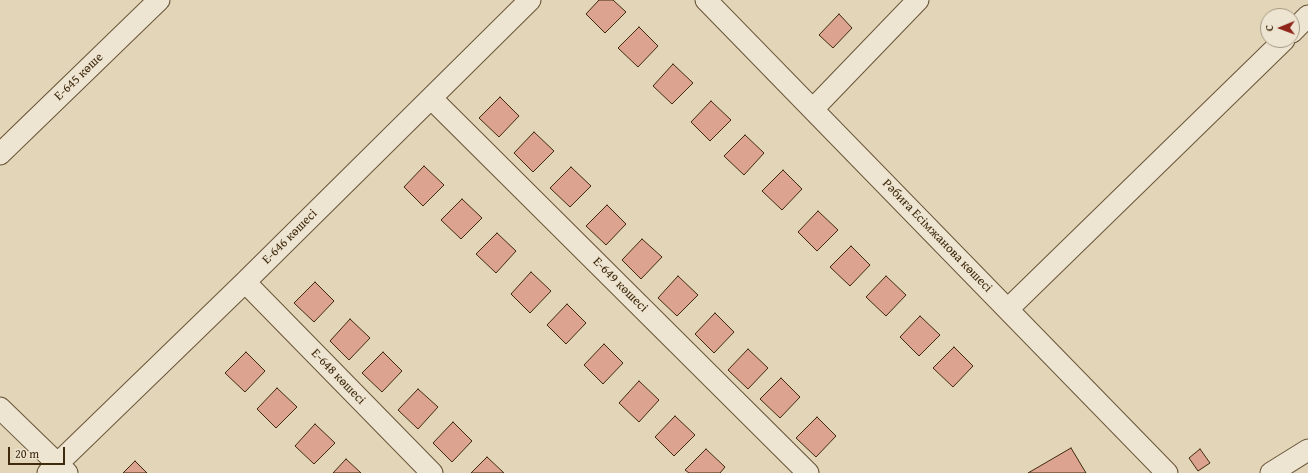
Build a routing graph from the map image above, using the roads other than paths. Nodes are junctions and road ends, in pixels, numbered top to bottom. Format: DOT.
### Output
graph roads {
  1 [pos="159,0"];
  2 [pos="530,0"];
  3 [pos="706,0"];
  4 [pos="918,0"];
  5 [pos="1308,16"];
  6 [pos="1300,24"];
  7 [pos="1276,48"];
  8 [pos="431,98"];
  9 [pos="813,109"];
  10 [pos="0,154"];
  11 [pos="245,282"];
  12 [pos="1008,309"];
  13 [pos="0,408"];
  14 [pos="1308,450"];
  15 [pos="57,470"];
  16 [pos="432,473"];
  17 [pos="808,473"];
  18 [pos="1167,473"];
  19 [pos="1271,473"];
  1 -- 10 [label="street, Е-645 көше"];
  2 -- 8 [label="street, Е-646 көшесі"];
  3 -- 9 [label="street, Рәбиға Есімжанова көшесі"];
  4 -- 9 [label="street"];
  5 -- 6 [label="street"];
  7 -- 12 [label="street"];
  8 -- 11 [label="street, Е-646 көшесі"];
  8 -- 17 [label="street, Е-649 көшесі"];
  9 -- 12 [label="street, Рәбиға Есімжанова көшесі"];
  11 -- 15 [label="street, Е-646 көшесі"];
  11 -- 16 [label="street, Е-648 көшесі"];
  12 -- 18 [label="street, Рәбиға Есімжанова көшесі"];
  13 -- 15 [label="street"];
  14 -- 19 [label="street"];
}
